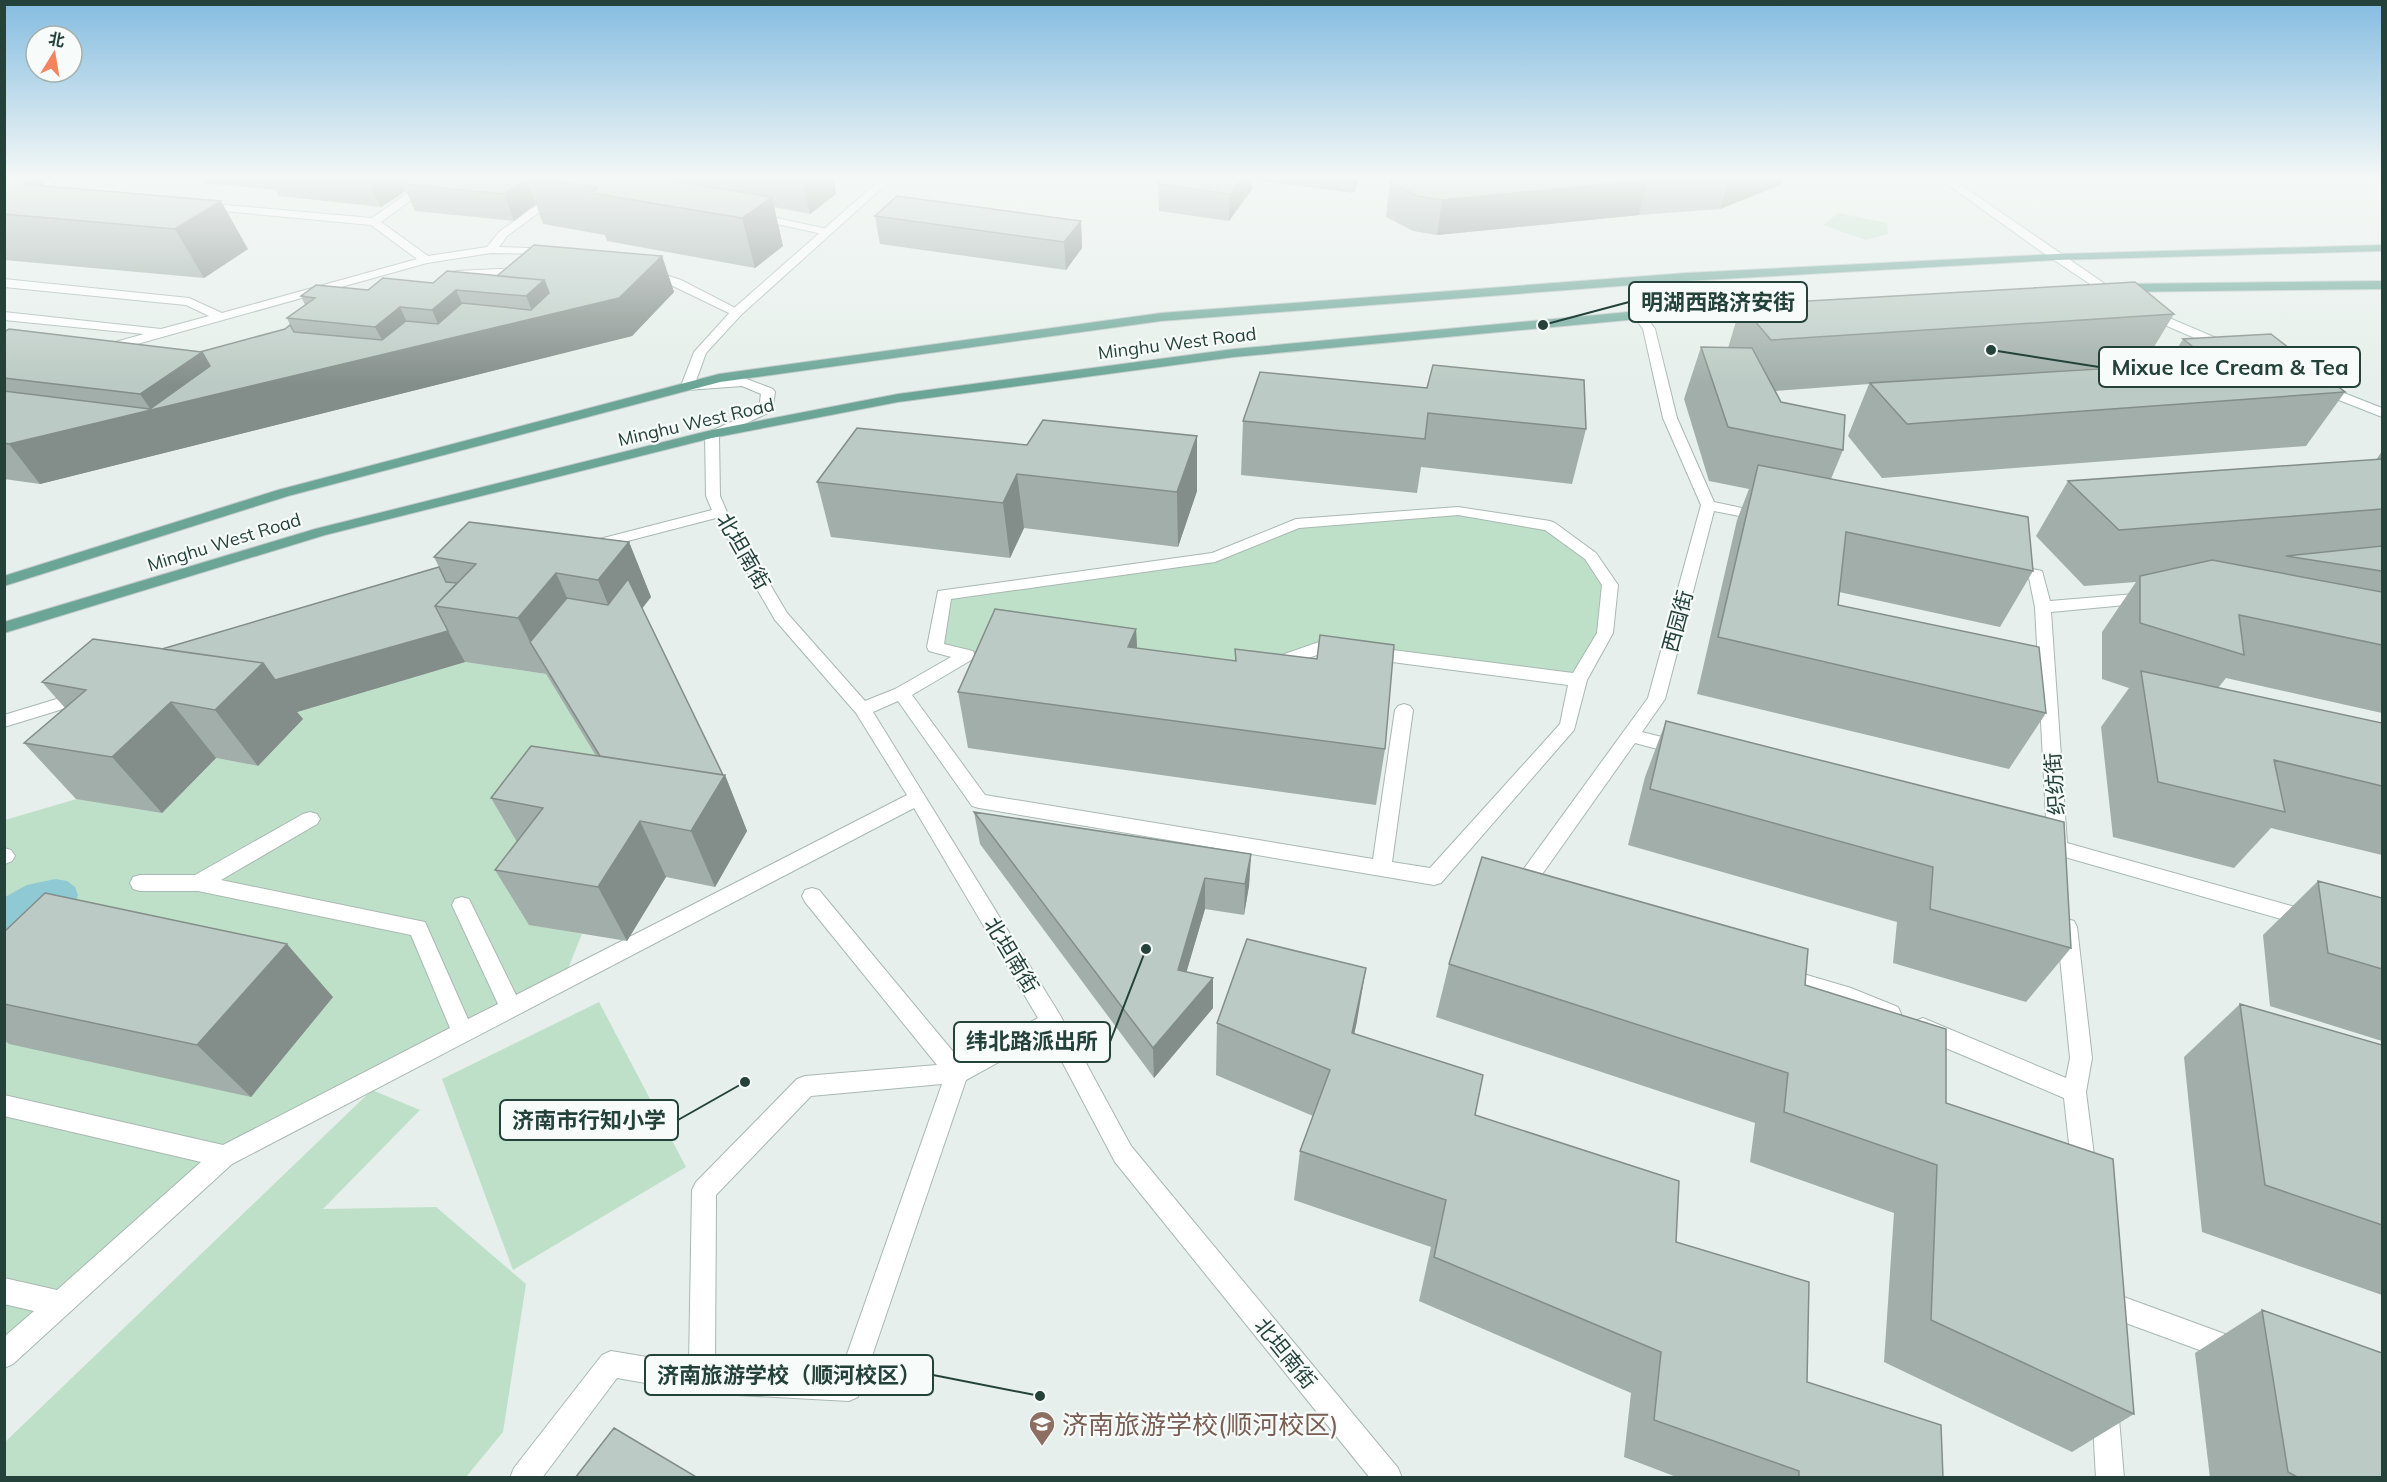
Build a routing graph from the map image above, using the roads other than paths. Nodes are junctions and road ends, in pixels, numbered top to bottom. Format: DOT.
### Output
graph roads {
  1 [pos="408,247"];
  2 [pos="493,247"];
  3 [pos="810,247"];
  4 [pos="2043,247"];
  5 [pos="2382,248"];
  6 [pos="491,250"];
  7 [pos="566,254"];
  8 [pos="2056,256"];
  9 [pos="426,260"];
  10 [pos="631,267"];
  11 [pos="536,272"];
  12 [pos="452,275"];
  13 [pos="4,283"];
  14 [pos="2382,285"];
  15 [pos="2102,288"];
  16 [pos="322,290"];
  17 [pos="2078,290"];
  18 [pos="357,294"];
  19 [pos="1781,307"];
  20 [pos="737,312"];
  21 [pos="1639,315"];
  22 [pos="4,316"];
  23 [pos="223,318"];
  24 [pos="167,333"];
  25 [pos="91,353"];
  26 [pos="2240,354"];
  27 [pos="2305,382"];
  28 [pos="688,386"];
  29 [pos="2382,413"];
  30 [pos="712,434"];
  31 [pos="1708,505"];
  32 [pos="720,512"];
  33 [pos="1776,519"];
  34 [pos="570,551"];
  35 [pos="1991,565"];
  36 [pos="4,581"];
  37 [pos="2172,596"];
  38 [pos="2043,608"];
  39 [pos="4,628"];
  40 [pos="986,646"];
  41 [pos="967,655"];
  42 [pos="1260,669"];
  43 [pos="1578,680"];
  44 [pos="94,693"];
  45 [pos="901,693"];
  46 [pos="862,710"];
  47 [pos="1404,710"];
  48 [pos="4,721"];
  49 [pos="1630,735"];
  50 [pos="1699,753"];
  51 [pos="918,798"];
  52 [pos="310,819"];
  53 [pos="2023,838"];
  54 [pos="2058,847"];
  55 [pos="1381,868"];
  56 [pos="2060,870"];
  57 [pos="140,883"];
  58 [pos="198,883"];
  59 [pos="812,896"];
  60 [pos="1538,903"];
  61 [pos="2064,904"];
  62 [pos="462,905"];
  63 [pos="2326,924"];
  64 [pos="1761,970"];
  65 [pos="511,1008"];
  66 [pos="1052,1022"];
  67 [pos="463,1033"];
  68 [pos="957,1073"];
  69 [pos="2075,1092"];
  70 [pos="4,1105"];
  71 [pos="224,1156"];
  72 [pos="2086,1196"];
  73 [pos="4,1291"];
  74 [pos="2098,1301"];
  75 [pos="61,1304"];
  76 [pos="4,1355"];
  77 [pos="2262,1359"];
  78 [pos="702,1380"];
  79 [pos="2104,1383"];
  80 [pos="524,1478"];
  81 [pos="1388,1478"];
  82 [pos="2110,1478"];
  1 -- 9 [label="street"];
  2 -- 6 [label="street"];
  3 -- 20 [label="street"];
  4 -- 8 [label="street"];
  5 -- 8 [label="main road, Minghu West Road"];
  6 -- 7 [label="street"];
  6 -- 9 [label="street"];
  8 -- 15 [label="street"];
  8 -- 28 [label="main road, Minghu West Road"];
  9 -- 16 [label="street"];
  10 -- 20 [label="street"];
  11 -- 12 [label="street"];
  13 -- 23 [label="street"];
  14 -- 15 [label="main road"];
  15 -- 17 [label="main road"];
  15 -- 26 [label="street"];
  16 -- 18 [label="street"];
  16 -- 23 [label="street"];
  19 -- 21 [label="main road, Minghu West Road"];
  20 -- 28 [label="street"];
  21 -- 30 [label="main road, Minghu West Road"];
  21 -- 31 [label="street"];
  22 -- 24 [label="street"];
  23 -- 24 [label="street"];
  24 -- 25 [label="street"];
  27 -- 29 [label="street"];
  28 -- 30 [label="street"];
  28 -- 36 [label="main road, Minghu West Road"];
  30 -- 32 [label="street, 北坦南街"];
  30 -- 39 [label="main road, Minghu West Road"];
  31 -- 33 [label="street"];
  31 -- 49 [label="street, 西园街"];
  32 -- 34 [label="street"];
  32 -- 46 [label="street, 北坦南街"];
  35 -- 38 [label="street, 织纺街"];
  37 -- 38 [label="street"];
  38 -- 54 [label="street, 织纺街"];
  40 -- 41 [label="street"];
  41 -- 43 [label="street"];
  41 -- 45 [label="street"];
  42 -- 43 [label="street"];
  43 -- 55 [label="street"];
  44 -- 48 [label="street"];
  45 -- 46 [label="street"];
  45 -- 55 [label="street"];
  46 -- 51 [label="street, 北坦南街"];
  47 -- 55 [label="street"];
  49 -- 50 [label="street"];
  49 -- 60 [label="street, 西园街"];
  51 -- 65 [label="street"];
  51 -- 66 [label="street, 北坦南街"];
  52 -- 58 [label="street"];
  53 -- 54 [label="street"];
  54 -- 56 [label="street, 织纺街"];
  54 -- 63 [label="street"];
  57 -- 58 [label="street"];
  58 -- 67 [label="street"];
  59 -- 68 [label="street"];
  61 -- 69 [label="street"];
  62 -- 65 [label="street"];
  64 -- 69 [label="street"];
  65 -- 67 [label="street"];
  66 -- 68 [label="street"];
  66 -- 81 [label="street, 北坦南街"];
  67 -- 71 [label="street"];
  68 -- 78 [label="street"];
  68 -- 78 [label="street"];
  69 -- 72 [label="street"];
  70 -- 71 [label="street"];
  71 -- 75 [label="street"];
  73 -- 75 [label="street"];
  74 -- 77 [label="street"];
  75 -- 76 [label="street"];
  78 -- 80 [label="street"];
  79 -- 82 [label="street"];
}
